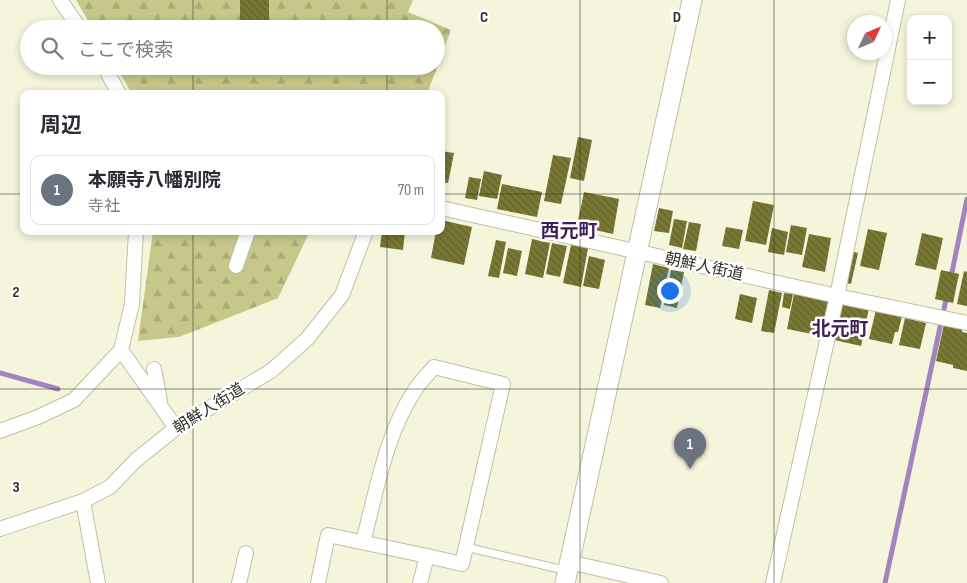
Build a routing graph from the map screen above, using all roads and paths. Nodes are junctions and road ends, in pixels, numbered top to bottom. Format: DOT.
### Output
graph roads {
  1 [pos="60,0"];
  2 [pos="692,0"];
  3 [pos="898,0"];
  4 [pos="74,20"];
  5 [pos="109,75"];
  6 [pos="117,90"];
  7 [pos="445,209"];
  8 [pos="136,235"];
  9 [pos="247,235"];
  10 [pos="364,235"];
  11 [pos="637,252"];
  12 [pos="236,266"];
  13 [pos="837,296"];
  14 [pos="967,323"];
  15 [pos="120,350"];
  16 [pos="154,369"];
  17 [pos="162,406"];
  18 [pos="176,428"];
  19 [pos="0,431"];
  20 [pos="83,501"];
  21 [pos="0,529"];
  22 [pos="363,542"];
  23 [pos="466,547"];
  24 [pos="246,554"];
  25 [pos="426,556"];
  26 [pos="567,572"];
  27 [pos="98,583"];
  28 [pos="239,583"];
  29 [pos="318,583"];
  30 [pos="420,583"];
  31 [pos="662,583"];
  32 [pos="773,583"];
  1 -- 4 [label="street"];
  2 -- 11 [label="street"];
  3 -- 13 [label="street"];
  5 -- 6 [label="street"];
  7 -- 11 [label="street, 朝鮮人街道"];
  8 -- 15 [label="street"];
  9 -- 12 [label="street"];
  10 -- 18 [label="street, 朝鮮人街道"];
  11 -- 13 [label="street, 朝鮮人街道"];
  11 -- 26 [label="street"];
  13 -- 14 [label="street, 朝鮮人街道"];
  13 -- 32 [label="street"];
  15 -- 17 [label="street"];
  15 -- 19 [label="street"];
  16 -- 17 [label="street"];
  17 -- 18 [label="street"];
  18 -- 20 [label="street, 朝鮮人街道"];
  20 -- 21 [label="street, 朝鮮人街道"];
  20 -- 27 [label="street"];
  22 -- 23 [label="street"];
  22 -- 25 [label="street"];
  22 -- 29 [label="street"];
  23 -- 25 [label="street"];
  23 -- 26 [label="lane"];
  24 -- 28 [label="street"];
  25 -- 30 [label="street"];
  26 -- 31 [label="street"];
}
